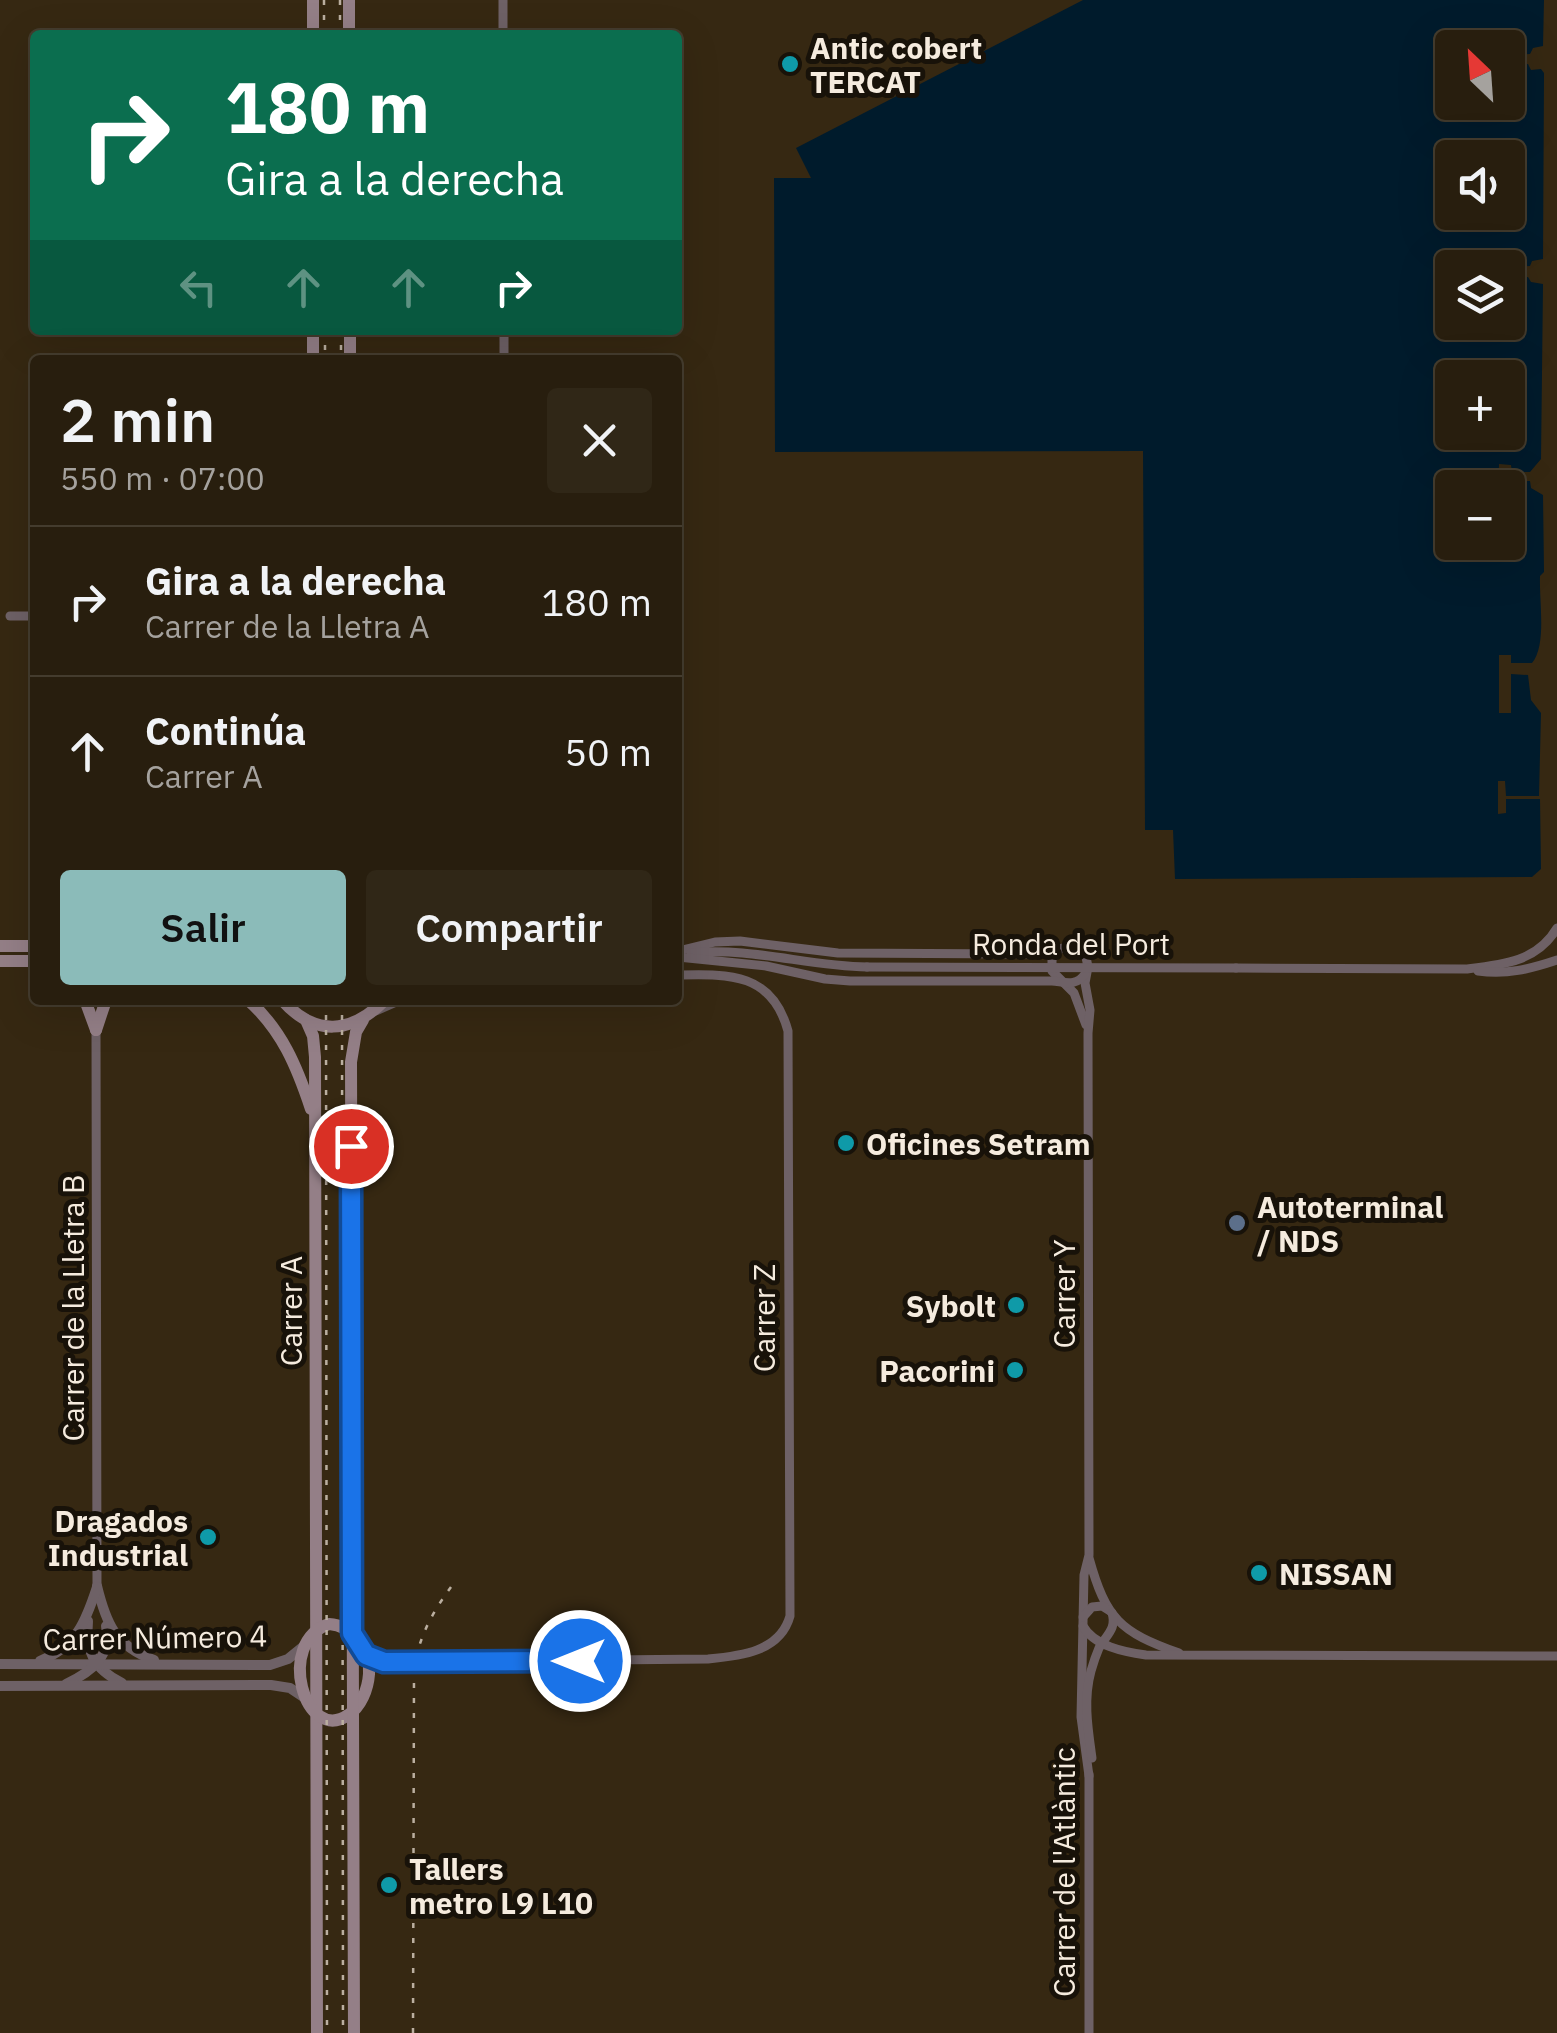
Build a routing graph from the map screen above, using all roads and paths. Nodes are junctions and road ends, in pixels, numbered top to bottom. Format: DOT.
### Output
graph roads {
  1 [pos="312,0"];
  2 [pos="349,0"];
  3 [pos="503,0"];
  4 [pos="312,30"];
  5 [pos="349,30"];
  6 [pos="503,30"];
  7 [pos="10,616"];
  8 [pos="30,616"];
  9 [pos="1557,928"];
  10 [pos="0,946"];
  11 [pos="30,946"];
  12 [pos="1061,948"];
  13 [pos="682,953"];
  14 [pos="682,954"];
  15 [pos="682,955"];
  16 [pos="1557,960"];
  17 [pos="0,961"];
  18 [pos="30,961"];
  19 [pos="1466,969"];
  20 [pos="1086,972"];
  21 [pos="682,974"];
  22 [pos="1062,982"];
  23 [pos="87,1005"];
  24 [pos="104,1005"];
  25 [pos="253,1005"];
  26 [pos="288,1005"];
  27 [pos="379,1005"];
  28 [pos="391,1005"];
  29 [pos="366,1017"];
  30 [pos="306,1020"];
  31 [pos="96,1030"];
  32 [pos="1088,1032"];
  33 [pos="315,1124"];
  34 [pos="1089,1556"];
  35 [pos="97,1586"];
  36 [pos="1112,1613"];
  37 [pos="88,1615"];
  38 [pos="104,1616"];
  39 [pos="1082,1620"];
  40 [pos="316,1630"];
  41 [pos="352,1633"];
  42 [pos="1106,1638"];
  43 [pos="305,1646"];
  44 [pos="366,1655"];
  45 [pos="1185,1655"];
  46 [pos="1557,1656"];
  47 [pos="36,1663"];
  48 [pos="164,1663"];
  49 [pos="0,1664"];
  50 [pos="97,1664"];
  51 [pos="62,1685"];
  52 [pos="0,1686"];
  53 [pos="127,1686"];
  54 [pos="306,1699"];
  55 [pos="353,1712"];
  56 [pos="316,1714"];
  57 [pos="1089,1776"];
  58 [pos="317,2033"];
  59 [pos="354,2033"];
  60 [pos="1089,2033"];
  1 -- 4 [label="main road"];
  2 -- 5 [label="main road"];
  3 -- 6 [label="street"];
  7 -- 8 [label="street"];
  9 -- 19 [label="street"];
  10 -- 11 [label="main road"];
  12 -- 13 [label="street"];
  12 -- 20 [label="street"];
  12 -- 22 [label="street"];
  14 -- 19 [label="street, Ronda del Port, bridge"];
  15 -- 22 [label="street"];
  16 -- 19 [label="street"];
  17 -- 18 [label="main road"];
  20 -- 22 [label="street"];
  20 -- 32 [label="street, Carrer Y"];
  21 -- 44 [label="street, Carrer Z"];
  22 -- 32 [label="street"];
  23 -- 31 [label="main road"];
  24 -- 31 [label="main road"];
  25 -- 33 [label="main road"];
  26 -- 30 [label="main road"];
  27 -- 29 [label="main road"];
  28 -- 29 [label="street"];
  29 -- 30 [label="main road"];
  29 -- 41 [label="main road, Carrer A"];
  30 -- 33 [label="main road, Carrer A"];
  31 -- 35 [label="street, Carrer de la Lletra B"];
  32 -- 34 [label="street, Carrer Y"];
  33 -- 40 [label="main road, Carrer A"];
  34 -- 36 [label="street"];
  34 -- 39 [label="street"];
  35 -- 37 [label="street"];
  35 -- 38 [label="street"];
  36 -- 39 [label="street"];
  36 -- 42 [label="street"];
  36 -- 45 [label="street"];
  37 -- 47 [label="street"];
  37 -- 50 [label="street"];
  38 -- 48 [label="street"];
  38 -- 50 [label="street"];
  39 -- 42 [label="street"];
  39 -- 57 [label="street"];
  40 -- 41 [label="main road"];
  40 -- 43 [label="main road"];
  40 -- 56 [label="main road"];
  41 -- 44 [label="main road"];
  41 -- 55 [label="main road"];
  42 -- 45 [label="street"];
  42 -- 57 [label="street, Carrer de l'Atlàntic"];
  43 -- 48 [label="street, Carrer Número 4"];
  43 -- 54 [label="main road"];
  44 -- 55 [label="main road"];
  45 -- 46 [label="street"];
  47 -- 49 [label="street, Carrer Número 4"];
  47 -- 50 [label="street, Carrer Número 4"];
  48 -- 50 [label="street, Carrer Número 4"];
  50 -- 51 [label="street"];
  50 -- 53 [label="street"];
  51 -- 52 [label="street, Carrer Número 4"];
  51 -- 53 [label="street, Carrer Número 4"];
  53 -- 54 [label="street, Carrer Número 4"];
  54 -- 56 [label="main road"];
  55 -- 56 [label="main road"];
  55 -- 59 [label="main road"];
  56 -- 58 [label="main road"];
  57 -- 60 [label="street, Carrer de l'Atlàntic"];
}
